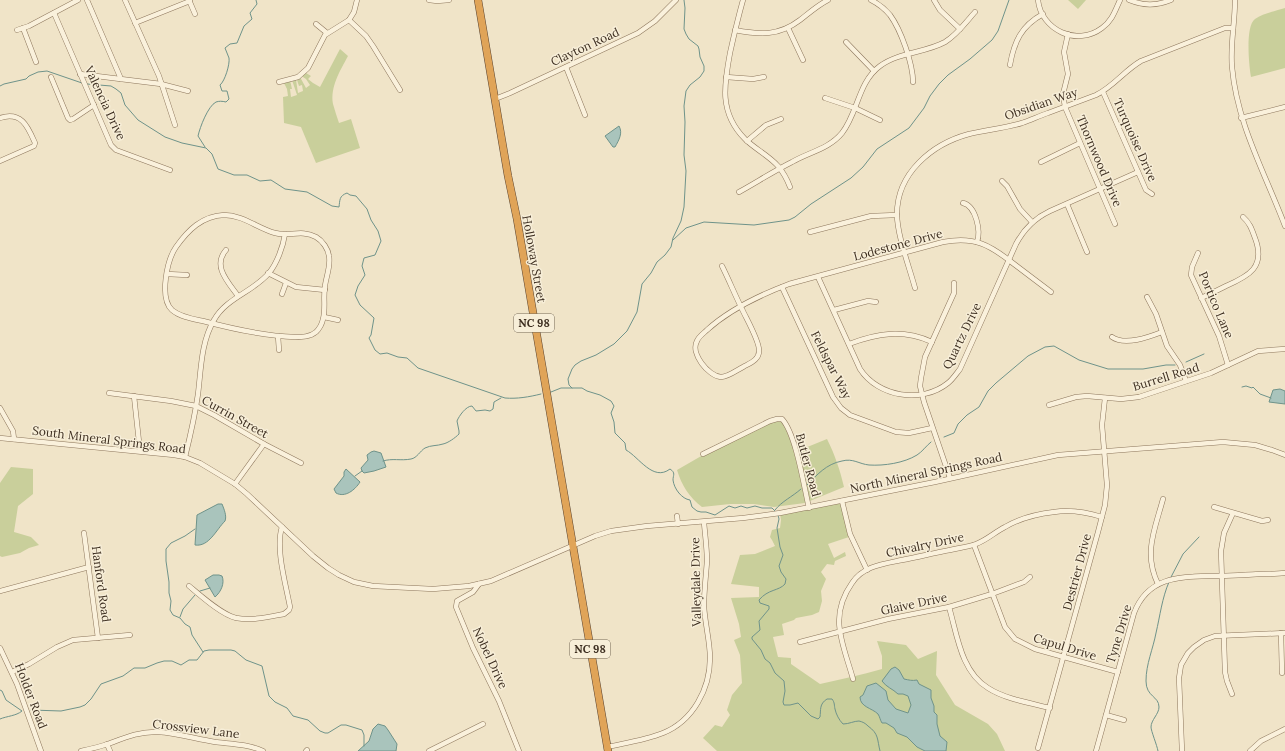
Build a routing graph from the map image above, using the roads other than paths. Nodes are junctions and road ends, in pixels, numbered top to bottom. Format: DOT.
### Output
graph roads {
  1 [pos="78,0"];
  2 [pos="87,0"];
  3 [pos="125,0"];
  4 [pos="189,0"];
  5 [pos="357,0"];
  6 [pos="429,0"];
  7 [pos="449,0"];
  8 [pos="478,0"];
  9 [pos="743,0"];
  10 [pos="828,0"];
  11 [pos="871,0"];
  12 [pos="934,0"];
  13 [pos="1038,0"];
  14 [pos="1120,0"];
  15 [pos="1129,0"];
  16 [pos="1171,0"];
  17 [pos="1235,0"];
  18 [pos="673,1"];
  19 [pos="975,12"];
  20 [pos="54,13"];
  21 [pos="195,14"];
  22 [pos="1043,14"];
  23 [pos="349,20"];
  24 [pos="135,23"];
  25 [pos="316,24"];
  26 [pos="23,28"];
  27 [pos="788,28"];
  28 [pos="1233,28"];
  29 [pos="960,29"];
  30 [pos="17,30"];
  31 [pos="735,30"];
  32 [pos="326,33"];
  33 [pos="1068,34"];
  34 [pos="846,42"];
  35 [pos="908,54"];
  36 [pos="803,60"];
  37 [pos="36,62"];
  38 [pos="1010,65"];
  39 [pos="566,67"];
  40 [pos="874,71"];
  41 [pos="80,74"];
  42 [pos="51,77"];
  43 [pos="726,77"];
  44 [pos="764,77"];
  45 [pos="121,79"];
  46 [pos="279,82"];
  47 [pos="914,82"];
  48 [pos="161,84"];
  49 [pos="400,90"];
  50 [pos="188,91"];
  51 [pos="1103,92"];
  52 [pos="825,98"];
  53 [pos="495,99"];
  54 [pos="94,105"];
  55 [pos="1065,107"];
  56 [pos="1285,107"];
  57 [pos="855,108"];
  58 [pos="584,115"];
  59 [pos="0,118"];
  60 [pos="1241,118"];
  61 [pos="781,119"];
  62 [pos="880,120"];
  63 [pos="175,125"];
  64 [pos="747,141"];
  65 [pos="1080,143"];
  66 [pos="0,162"];
  67 [pos="1041,162"];
  68 [pos="780,169"];
  69 [pos="170,170"];
  70 [pos="1138,172"];
  71 [pos="1002,181"];
  72 [pos="790,187"];
  73 [pos="1100,189"];
  74 [pos="739,192"];
  75 [pos="1152,194"];
  76 [pos="963,203"];
  77 [pos="1067,204"];
  78 [pos="897,215"];
  79 [pos="1243,217"];
  80 [pos="1032,222"];
  81 [pos="1115,224"];
  82 [pos="1285,226"];
  83 [pos="810,232"];
  84 [pos="286,234"];
  85 [pos="977,242"];
  86 [pos="226,250"];
  87 [pos="905,252"];
  88 [pos="1087,252"];
  89 [pos="1198,253"];
  90 [pos="1009,259"];
  91 [pos="722,266"];
  92 [pos="268,273"];
  93 [pos="167,274"];
  94 [pos="187,276"];
  95 [pos="818,277"];
  96 [pos="286,283"];
  97 [pos="954,283"];
  98 [pos="782,287"];
  99 [pos="914,288"];
  100 [pos="325,290"];
  101 [pos="1051,292"];
  102 [pos="282,294"];
  103 [pos="238,296"];
  104 [pos="1147,297"];
  105 [pos="1201,298"];
  106 [pos="876,302"];
  107 [pos="741,306"];
  108 [pos="834,310"];
  109 [pos="324,317"];
  110 [pos="338,320"];
  111 [pos="212,324"];
  112 [pos="1162,332"];
  113 [pos="278,336"];
  114 [pos="1112,336"];
  115 [pos="932,342"];
  116 [pos="849,344"];
  117 [pos="1285,349"];
  118 [pos="278,350"];
  119 [pos="1228,365"];
  120 [pos="1186,381"];
  121 [pos="109,393"];
  122 [pos="922,394"];
  123 [pos="134,396"];
  124 [pos="1105,398"];
  125 [pos="196,406"];
  126 [pos="1049,406"];
  127 [pos="0,408"];
  128 [pos="932,428"];
  129 [pos="0,438"];
  130 [pos="14,439"];
  131 [pos="264,444"];
  132 [pos="140,451"];
  133 [pos="1104,451"];
  134 [pos="703,454"];
  135 [pos="1285,455"];
  136 [pos="186,457"];
  137 [pos="301,463"];
  138 [pos="950,478"];
  139 [pos="235,484"];
  140 [pos="1163,498"];
  141 [pos="842,501"];
  142 [pos="1214,507"];
  143 [pos="809,508"];
  144 [pos="1233,513"];
  145 [pos="677,516"];
  146 [pos="1102,517"];
  147 [pos="1268,520"];
  148 [pos="704,522"];
  149 [pos="678,524"];
  150 [pos="282,527"];
  151 [pos="84,533"];
  152 [pos="974,544"];
  153 [pos="573,546"];
  154 [pos="89,567"];
  155 [pos="867,570"];
  156 [pos="1285,572"];
  157 [pos="1222,576"];
  158 [pos="1030,577"];
  159 [pos="479,584"];
  160 [pos="1158,584"];
  161 [pos="189,586"];
  162 [pos="0,590"];
  163 [pos="992,594"];
  164 [pos="949,607"];
  165 [pos="840,632"];
  166 [pos="1283,633"];
  167 [pos="130,635"];
  168 [pos="1224,635"];
  169 [pos="98,638"];
  170 [pos="800,642"];
  171 [pos="0,648"];
  172 [pos="1064,657"];
  173 [pos="12,672"];
  174 [pos="1118,672"];
  175 [pos="1282,673"];
  176 [pos="853,679"];
  177 [pos="1232,694"];
  178 [pos="1050,708"];
  179 [pos="1106,715"];
  180 [pos="1124,720"];
  181 [pos="483,724"];
  182 [pos="1285,729"];
  183 [pos="107,744"];
  184 [pos="1038,748"];
  185 [pos="608,749"];
  186 [pos="41,751"];
  187 [pos="81,751"];
  188 [pos="110,751"];
  189 [pos="263,751"];
  190 [pos="429,751"];
  191 [pos="519,751"];
  192 [pos="1096,751"];
  193 [pos="1182,751"];
  194 [pos="1250,751"];
  1 -- 20 [label="street"];
  2 -- 45 [label="street"];
  3 -- 24 [label="street"];
  4 -- 21 [label="street"];
  4 -- 24 [label="street"];
  5 -- 23 [label="street"];
  6 -- 7 [label="street"];
  8 -- 53 [label="highway, Holloway Street / NC 98"];
  9 -- 31 [label="street"];
  10 -- 27 [label="street"];
  11 -- 35 [label="street"];
  12 -- 29 [label="street"];
  13 -- 22 [label="street"];
  14 -- 33 [label="street"];
  15 -- 16 [label="street"];
  17 -- 28 [label="street"];
  18 -- 39 [label="street, Clayton Road"];
  19 -- 29 [label="street"];
  20 -- 26 [label="street"];
  20 -- 41 [label="street, Valencia Drive"];
  22 -- 33 [label="street"];
  22 -- 38 [label="street"];
  23 -- 32 [label="street"];
  23 -- 49 [label="street"];
  24 -- 48 [label="street"];
  25 -- 32 [label="street"];
  26 -- 30 [label="street"];
  26 -- 37 [label="street"];
  27 -- 31 [label="street"];
  27 -- 36 [label="street"];
  28 -- 51 [label="street, Obsidian Way"];
  28 -- 60 [label="street"];
  29 -- 35 [label="street"];
  31 -- 43 [label="street"];
  32 -- 46 [label="street"];
  33 -- 55 [label="street, Thornwood Drive"];
  34 -- 40 [label="street"];
  35 -- 40 [label="street"];
  35 -- 47 [label="street"];
  39 -- 53 [label="street, Clayton Road"];
  39 -- 58 [label="street"];
  40 -- 57 [label="street"];
  41 -- 45 [label="street"];
  41 -- 54 [label="street, Valencia Drive"];
  42 -- 54 [label="street"];
  43 -- 44 [label="street"];
  43 -- 64 [label="street"];
  45 -- 48 [label="street"];
  48 -- 50 [label="street"];
  48 -- 63 [label="street"];
  51 -- 55 [label="street, Obsidian Way"];
  51 -- 70 [label="street, Turquoise Drive"];
  52 -- 57 [label="street"];
  53 -- 153 [label="highway, Holloway Street / NC 98"];
  54 -- 69 [label="street, Valencia Drive"];
  55 -- 65 [label="street, Thornwood Drive"];
  55 -- 78 [label="street, Obsidian Way"];
  56 -- 60 [label="street"];
  57 -- 62 [label="street"];
  57 -- 68 [label="street"];
  59 -- 66 [label="street"];
  60 -- 82 [label="street"];
  61 -- 64 [label="street"];
  64 -- 68 [label="street"];
  65 -- 67 [label="street"];
  65 -- 73 [label="street, Thornwood Drive"];
  68 -- 72 [label="street"];
  68 -- 74 [label="street"];
  70 -- 73 [label="street, Quartz Drive"];
  70 -- 75 [label="street, Turquoise Drive"];
  71 -- 80 [label="street"];
  73 -- 77 [label="street, Quartz Drive"];
  73 -- 81 [label="street, Thornwood Drive"];
  76 -- 85 [label="street"];
  77 -- 80 [label="street, Quartz Drive"];
  77 -- 88 [label="street"];
  78 -- 83 [label="street"];
  78 -- 87 [label="street, Obsidian Way"];
  79 -- 105 [label="street"];
  80 -- 90 [label="street, Quartz Drive"];
  84 -- 92 [label="street"];
  84 -- 93 [label="street"];
  84 -- 100 [label="street"];
  85 -- 87 [label="street, Lodestone Drive"];
  85 -- 90 [label="street, Lodestone Drive"];
  86 -- 103 [label="street"];
  87 -- 95 [label="street, Lodestone Drive"];
  87 -- 99 [label="street, Obsidian Way"];
  89 -- 105 [label="street, Portico Lane"];
  90 -- 101 [label="street, Lodestone Drive"];
  90 -- 122 [label="street, Quartz Drive"];
  91 -- 107 [label="street, Lodestone Drive"];
  92 -- 96 [label="street"];
  92 -- 103 [label="street"];
  93 -- 94 [label="street"];
  93 -- 111 [label="street"];
  95 -- 98 [label="street, Lodestone Drive"];
  95 -- 108 [label="street, Quartz Drive"];
  96 -- 100 [label="street"];
  96 -- 102 [label="street"];
  97 -- 115 [label="street"];
  98 -- 107 [label="street, Lodestone Drive"];
  98 -- 128 [label="street, Feldspar Way"];
  100 -- 109 [label="street"];
  103 -- 111 [label="street"];
  104 -- 112 [label="street"];
  105 -- 119 [label="street, Portico Lane"];
  106 -- 108 [label="street"];
  107 -- 107 [label="street, Lodestone Drive"];
  108 -- 116 [label="street, Quartz Drive"];
  109 -- 110 [label="street"];
  109 -- 113 [label="street"];
  111 -- 113 [label="street"];
  111 -- 125 [label="street"];
  112 -- 114 [label="street"];
  112 -- 120 [label="street"];
  113 -- 118 [label="street"];
  115 -- 116 [label="street"];
  115 -- 122 [label="street"];
  116 -- 122 [label="street, Quartz Drive"];
  117 -- 119 [label="street, Burrell Road"];
  119 -- 120 [label="street, Burrell Road"];
  120 -- 124 [label="street, Burrell Road"];
  121 -- 123 [label="street, Currin Street"];
  122 -- 128 [label="street"];
  123 -- 125 [label="street, Currin Street"];
  123 -- 132 [label="street"];
  124 -- 126 [label="street, Burrell Road"];
  124 -- 133 [label="street, Destrier Drive"];
  125 -- 131 [label="street, Currin Street"];
  125 -- 136 [label="street"];
  127 -- 130 [label="street"];
  128 -- 138 [label="street"];
  129 -- 130 [label="street, South Mineral Springs Road"];
  130 -- 132 [label="street, South Mineral Springs Road"];
  131 -- 137 [label="street, Currin Street"];
  131 -- 139 [label="street"];
  132 -- 136 [label="street, South Mineral Springs Road"];
  133 -- 135 [label="street, North Mineral Springs Road"];
  133 -- 138 [label="street, North Mineral Springs Road"];
  133 -- 146 [label="street, Destrier Drive"];
  134 -- 143 [label="street, Butler Road"];
  136 -- 139 [label="street, South Mineral Springs Road"];
  138 -- 141 [label="street, North Mineral Springs Road"];
  139 -- 150 [label="street, South Mineral Springs Road"];
  140 -- 160 [label="street"];
  141 -- 143 [label="street, North Mineral Springs Road"];
  141 -- 155 [label="street"];
  142 -- 144 [label="street"];
  143 -- 148 [label="street, North Mineral Springs Road"];
  144 -- 147 [label="street"];
  144 -- 157 [label="street"];
  145 -- 149 [label="street"];
  146 -- 152 [label="street, Chivalry Drive"];
  146 -- 172 [label="street, Destrier Drive"];
  148 -- 149 [label="street, North Mineral Springs Road"];
  148 -- 185 [label="street, Valleydale Drive"];
  149 -- 153 [label="street, North Mineral Springs Road"];
  150 -- 159 [label="street, South Mineral Springs Road"];
  150 -- 161 [label="street"];
  151 -- 154 [label="street, Hanford Road"];
  152 -- 155 [label="street, Chivalry Drive"];
  152 -- 163 [label="street, Capul Drive"];
  153 -- 159 [label="street, South Mineral Springs Road"];
  153 -- 185 [label="highway, NC 98"];
  154 -- 162 [label="street"];
  154 -- 169 [label="street, Hanford Road"];
  155 -- 165 [label="street, Chivalry Drive"];
  156 -- 157 [label="street, Tyne Drive"];
  157 -- 160 [label="street, Tyne Drive"];
  157 -- 168 [label="street"];
  158 -- 163 [label="street, Glaive Drive"];
  159 -- 191 [label="street, Nobel Drive"];
  160 -- 174 [label="street, Tyne Drive"];
  163 -- 164 [label="street, Glaive Drive"];
  163 -- 172 [label="street, Capul Drive"];
  164 -- 165 [label="street, Glaive Drive"];
  164 -- 178 [label="street"];
  165 -- 170 [label="street, Glaive Drive"];
  165 -- 176 [label="street, Chivalry Drive"];
  166 -- 168 [label="street"];
  166 -- 175 [label="street"];
  167 -- 169 [label="street"];
  168 -- 177 [label="street"];
  168 -- 193 [label="street"];
  169 -- 173 [label="street"];
  171 -- 173 [label="street, Holder Road"];
  172 -- 174 [label="street, Capul Drive"];
  172 -- 178 [label="street, Destrier Drive"];
  173 -- 186 [label="street, Holder Road"];
  174 -- 179 [label="street, Tyne Drive"];
  178 -- 184 [label="street, Destrier Drive"];
  179 -- 180 [label="street"];
  179 -- 192 [label="street, Tyne Drive"];
  181 -- 190 [label="street"];
  182 -- 194 [label="street"];
  183 -- 187 [label="street, Crossview Lane"];
  183 -- 188 [label="street"];
  183 -- 189 [label="street, Crossview Lane"];
}
